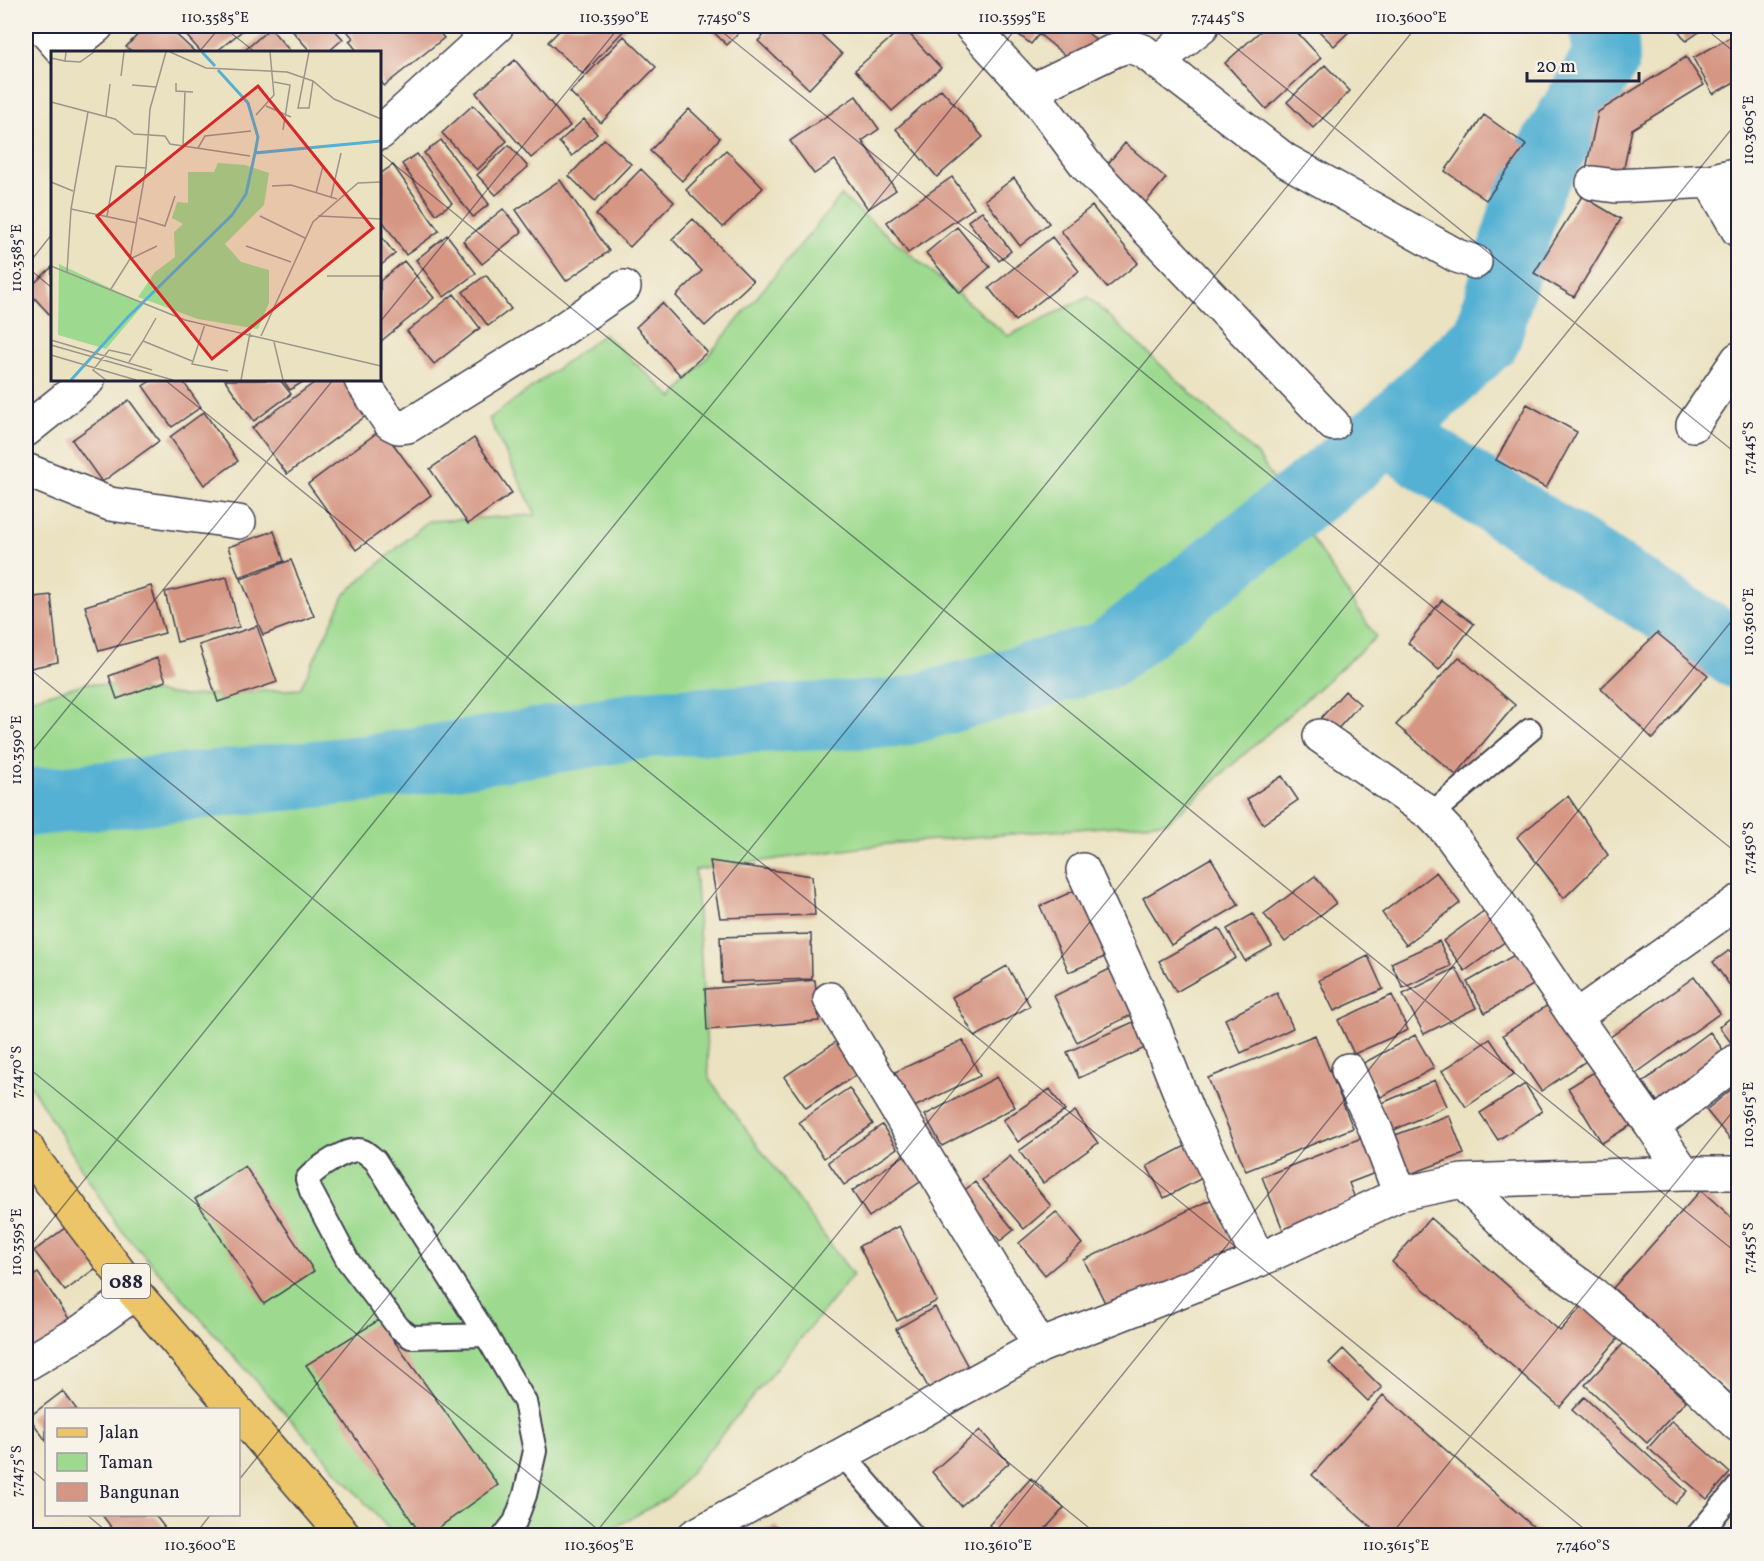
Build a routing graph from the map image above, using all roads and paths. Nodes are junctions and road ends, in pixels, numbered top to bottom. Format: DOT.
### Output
graph roads {
  1 [pos="41,26"];
  2 [pos="97,26"];
  3 [pos="497,26"];
  4 [pos="971,26"];
  5 [pos="1202,26"];
  6 [pos="63,51"];
  7 [pos="65,51"];
  8 [pos="1157,62"];
  9 [pos="1031,91"];
  10 [pos="381,132"];
  11 [pos="1724,178"];
  12 [pos="1593,183"];
  13 [pos="1738,230"];
  14 [pos="1475,262"];
  15 [pos="624,287"];
  16 [pos="1738,359"];
  17 [pos="87,381"];
  18 [pos="362,381"];
  19 [pos="1333,424"];
  20 [pos="1693,425"];
  21 [pos="26,430"];
  22 [pos="26,470"];
  23 [pos="239,522"];
  24 [pos="1530,730"];
  25 [pos="1320,736"];
  26 [pos="1431,814"];
  27 [pos="1083,870"];
  28 [pos="1738,902"];
  29 [pos="830,999"];
  30 [pos="1575,1017"];
  31 [pos="1738,1060"];
  32 [pos="1348,1070"];
  33 [pos="1653,1127"];
  34 [pos="26,1146"];
  35 [pos="1684,1173"];
  36 [pos="1738,1173"];
  37 [pos="1462,1181"];
  38 [pos="1400,1194"];
  39 [pos="1259,1260"];
  40 [pos="135,1293"];
  41 [pos="486,1335"];
  42 [pos="1040,1346"];
  43 [pos="26,1364"];
  44 [pos="234,1408"];
  45 [pos="240,1414"];
  46 [pos="1738,1425"];
  47 [pos="843,1455"];
  48 [pos="1738,1487"];
  49 [pos="345,1536"];
  50 [pos="504,1536"];
  51 [pos="694,1536"];
  52 [pos="913,1536"];
  53 [pos="1697,1536"];
  1 -- 6 [label="street"];
  2 -- 7 [label="street"];
  3 -- 10 [label="street"];
  4 -- 9 [label="street"];
  5 -- 8 [label="street"];
  8 -- 9 [label="street"];
  8 -- 14 [label="street"];
  9 -- 19 [label="street"];
  11 -- 12 [label="street"];
  11 -- 13 [label="street"];
  15 -- 18 [label="street"];
  16 -- 20 [label="street"];
  17 -- 21 [label="street"];
  22 -- 23 [label="street"];
  24 -- 26 [label="lane"];
  25 -- 26 [label="street"];
  26 -- 30 [label="street"];
  27 -- 39 [label="street"];
  28 -- 30 [label="street"];
  29 -- 42 [label="street"];
  30 -- 33 [label="street"];
  31 -- 33 [label="street"];
  32 -- 38 [label="street"];
  33 -- 35 [label="street"];
  34 -- 40 [label="main road, 088"];
  35 -- 36 [label="street"];
  35 -- 37 [label="street"];
  37 -- 38 [label="street"];
  37 -- 46 [label="street"];
  38 -- 39 [label="street"];
  39 -- 42 [label="street"];
  40 -- 43 [label="street"];
  40 -- 44 [label="main road, 088"];
  41 -- 41 [label="lane"];
  41 -- 50 [label="lane"];
  42 -- 47 [label="street"];
  45 -- 49 [label="main road, 088"];
  47 -- 51 [label="street"];
  47 -- 52 [label="lane"];
  48 -- 53 [label="lane"];
}
